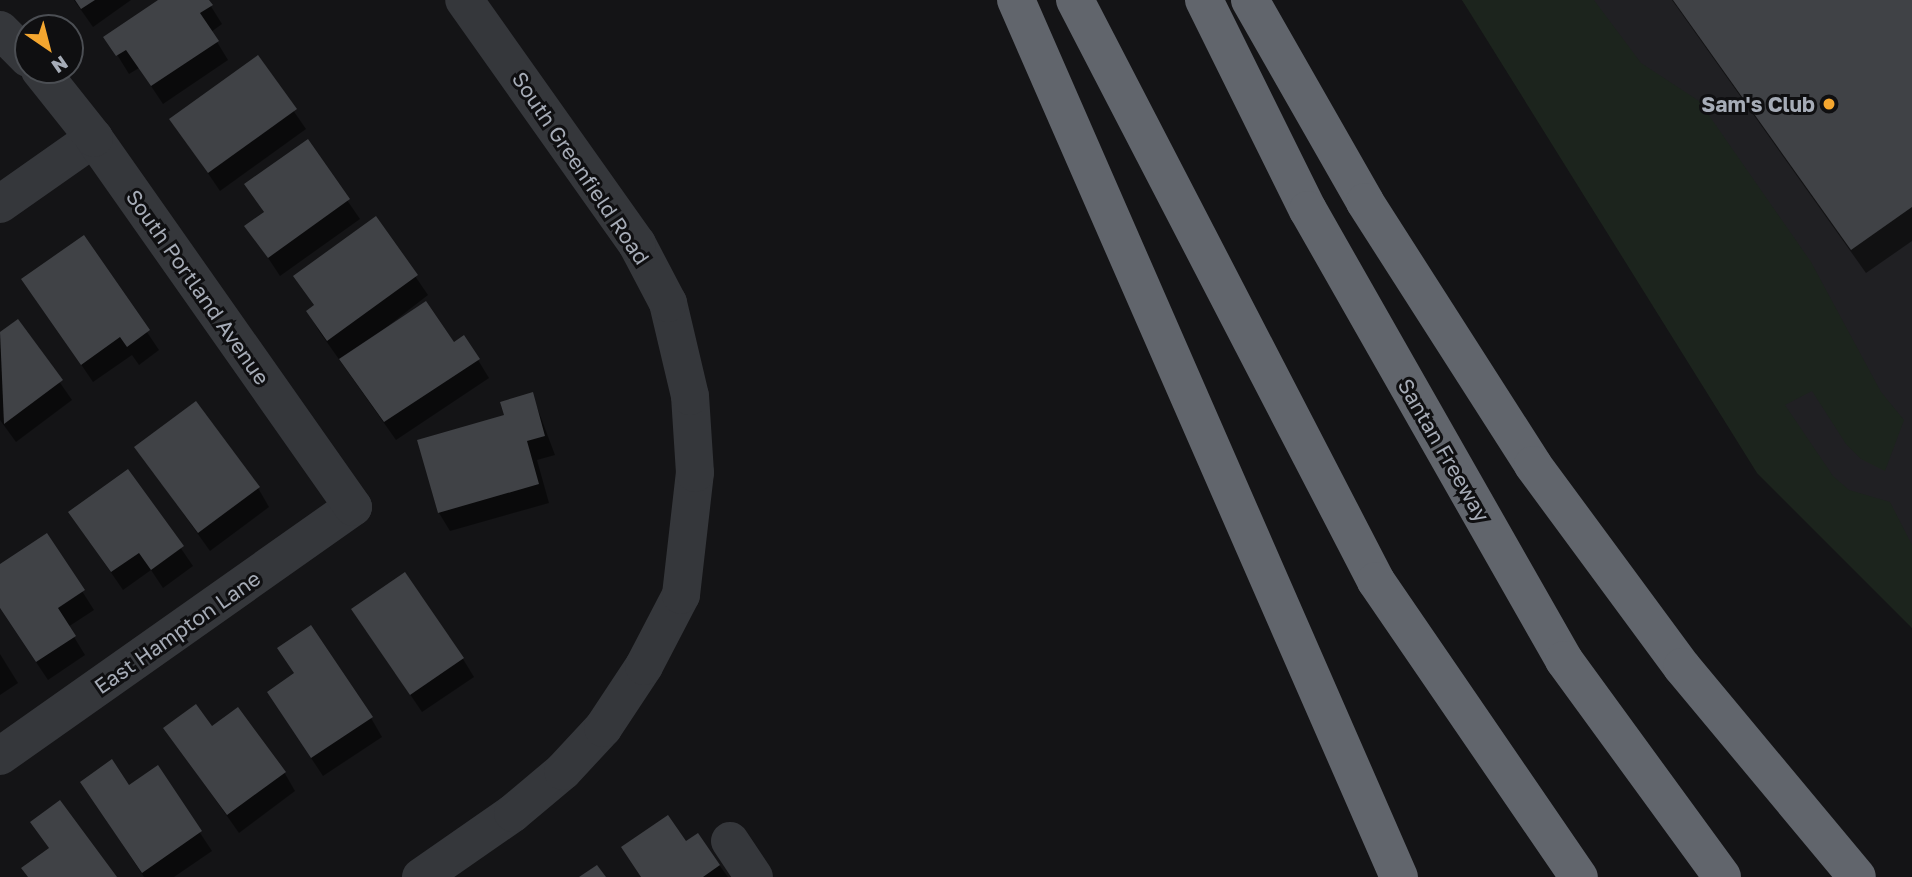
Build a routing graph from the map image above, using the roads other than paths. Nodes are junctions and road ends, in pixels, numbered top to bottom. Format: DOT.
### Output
graph roads {
  1 [pos="464,0"];
  2 [pos="1016,0"];
  3 [pos="1075,0"];
  4 [pos="1204,0"];
  5 [pos="1250,0"];
  6 [pos="0,30"];
  7 [pos="14,44"];
  8 [pos="51,84"];
  9 [pos="94,138"];
  10 [pos="0,204"];
  11 [pos="353,507"];
  12 [pos="0,756"];
  13 [pos="730,841"];
  14 [pos="421,877"];
  15 [pos="754,877"];
  16 [pos="1399,877"];
  17 [pos="1579,877"];
  18 [pos="1722,877"];
  19 [pos="1857,877"];
  1 -- 14 [label="street, South Greenfield Road"];
  2 -- 16 [label="highway"];
  3 -- 17 [label="highway"];
  4 -- 18 [label="highway, Santan Freeway"];
  5 -- 19 [label="highway"];
  6 -- 7 [label="street"];
  8 -- 9 [label="street, South Portland Avenue"];
  9 -- 10 [label="street"];
  9 -- 11 [label="street, South Portland Avenue"];
  11 -- 12 [label="street, East Hampton Lane"];
  13 -- 15 [label="street"];
}
